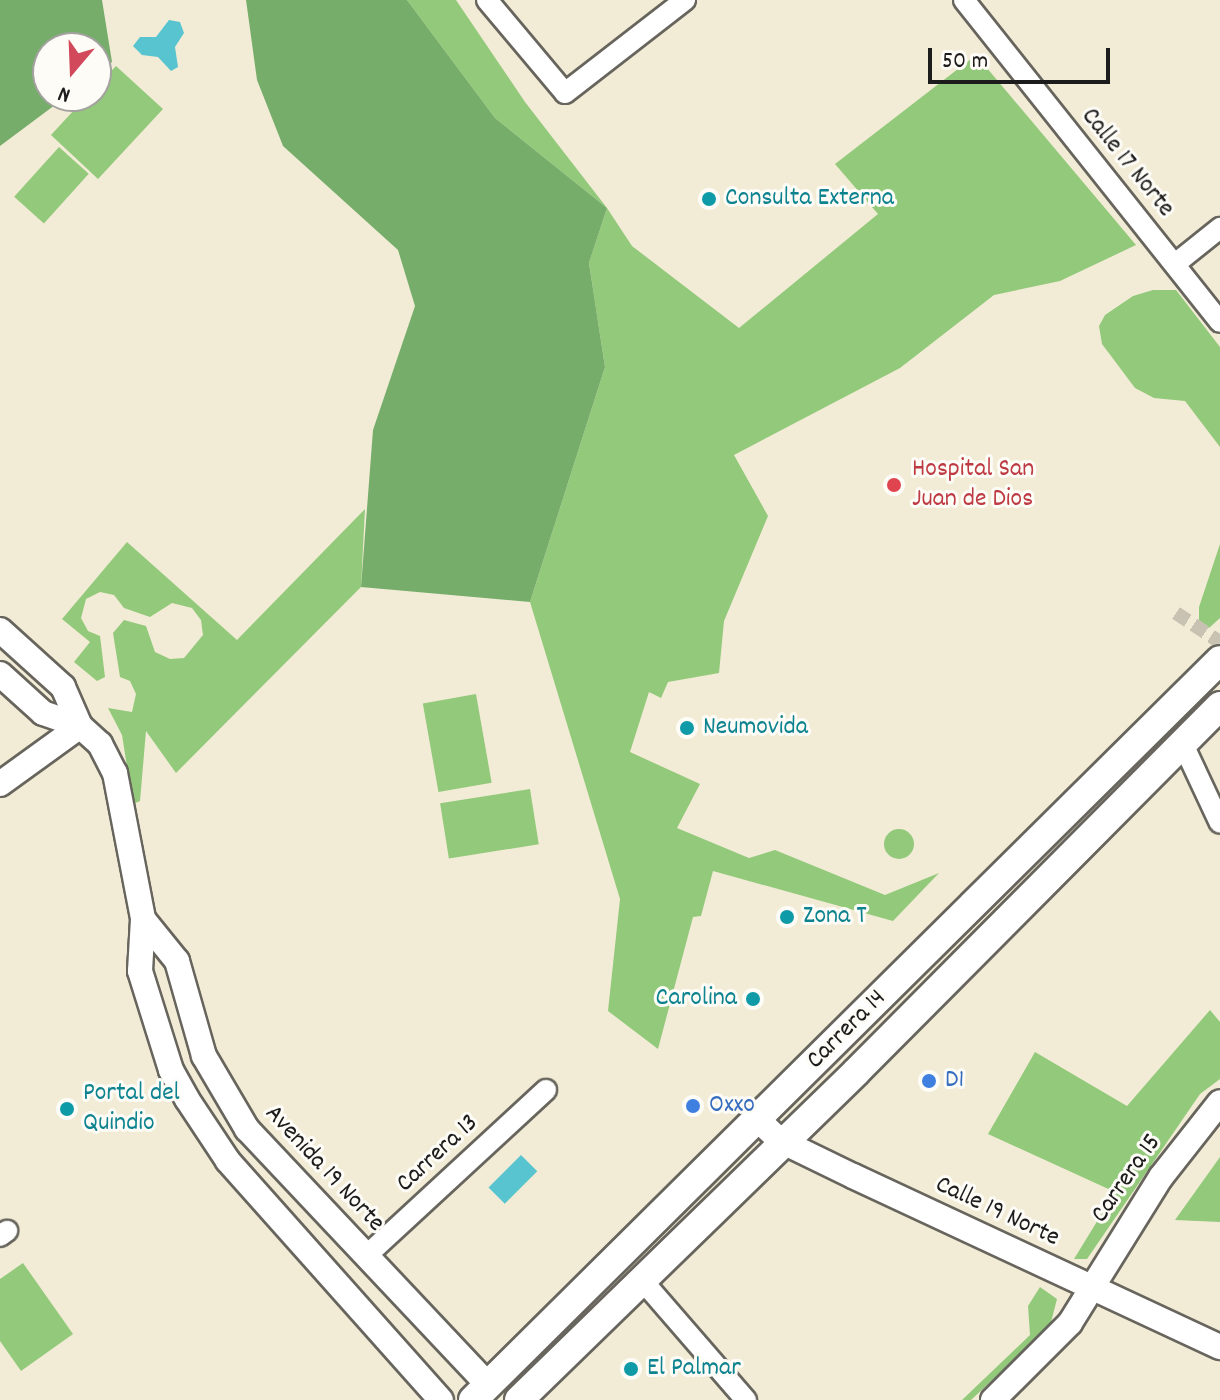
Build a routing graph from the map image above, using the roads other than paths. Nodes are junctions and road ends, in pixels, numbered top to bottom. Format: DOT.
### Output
graph roads {
  1 [pos="487,0"];
  2 [pos="685,0"];
  3 [pos="964,0"];
  4 [pos="1220,228"];
  5 [pos="1175,264"];
  6 [pos="1220,322"];
  7 [pos="0,630"];
  8 [pos="1220,660"];
  9 [pos="0,674"];
  10 [pos="1220,706"];
  11 [pos="80,726"];
  12 [pos="1182,742"];
  13 [pos="0,784"];
  14 [pos="1220,823"];
  15 [pos="143,919"];
  16 [pos="546,1090"];
  17 [pos="1220,1102"];
  18 [pos="757,1119"];
  19 [pos="781,1141"];
  20 [pos="366,1256"];
  21 [pos="642,1280"];
  22 [pos="1092,1288"];
  23 [pos="1220,1347"];
  24 [pos="481,1393"];
  25 [pos="441,1400"];
  26 [pos="519,1400"];
  27 [pos="746,1400"];
  28 [pos="993,1400"];
  1 -- 2 [label="street"];
  3 -- 5 [label="street, Calle 17 Norte"];
  4 -- 5 [label="street"];
  5 -- 6 [label="street, Calle 17 Norte"];
  7 -- 11 [label="street, Avenida 19 Norte"];
  8 -- 18 [label="main road, Carrera 14"];
  9 -- 11 [label="street, Avenida 19 Norte"];
  10 -- 12 [label="main road, Carrera 14"];
  11 -- 13 [label="street"];
  11 -- 15 [label="street, Avenida 19 Norte"];
  12 -- 14 [label="street"];
  12 -- 19 [label="main road, Carrera 14"];
  15 -- 20 [label="street, Avenida 19 Norte"];
  15 -- 25 [label="street, Avenida 19 Norte"];
  16 -- 20 [label="street, Carrera 13"];
  17 -- 22 [label="street, Carrera 15"];
  18 -- 19 [label="street, Calle 19 Norte"];
  18 -- 24 [label="main road, Carrera 14"];
  19 -- 21 [label="main road, Carrera 14"];
  19 -- 22 [label="street, Calle 19 Norte"];
  20 -- 24 [label="street, Avenida 19 Norte"];
  21 -- 26 [label="main road, Carrera 14"];
  21 -- 27 [label="street"];
  22 -- 23 [label="street, Calle 19 Norte"];
  22 -- 28 [label="street, Carrera 15"];
}
